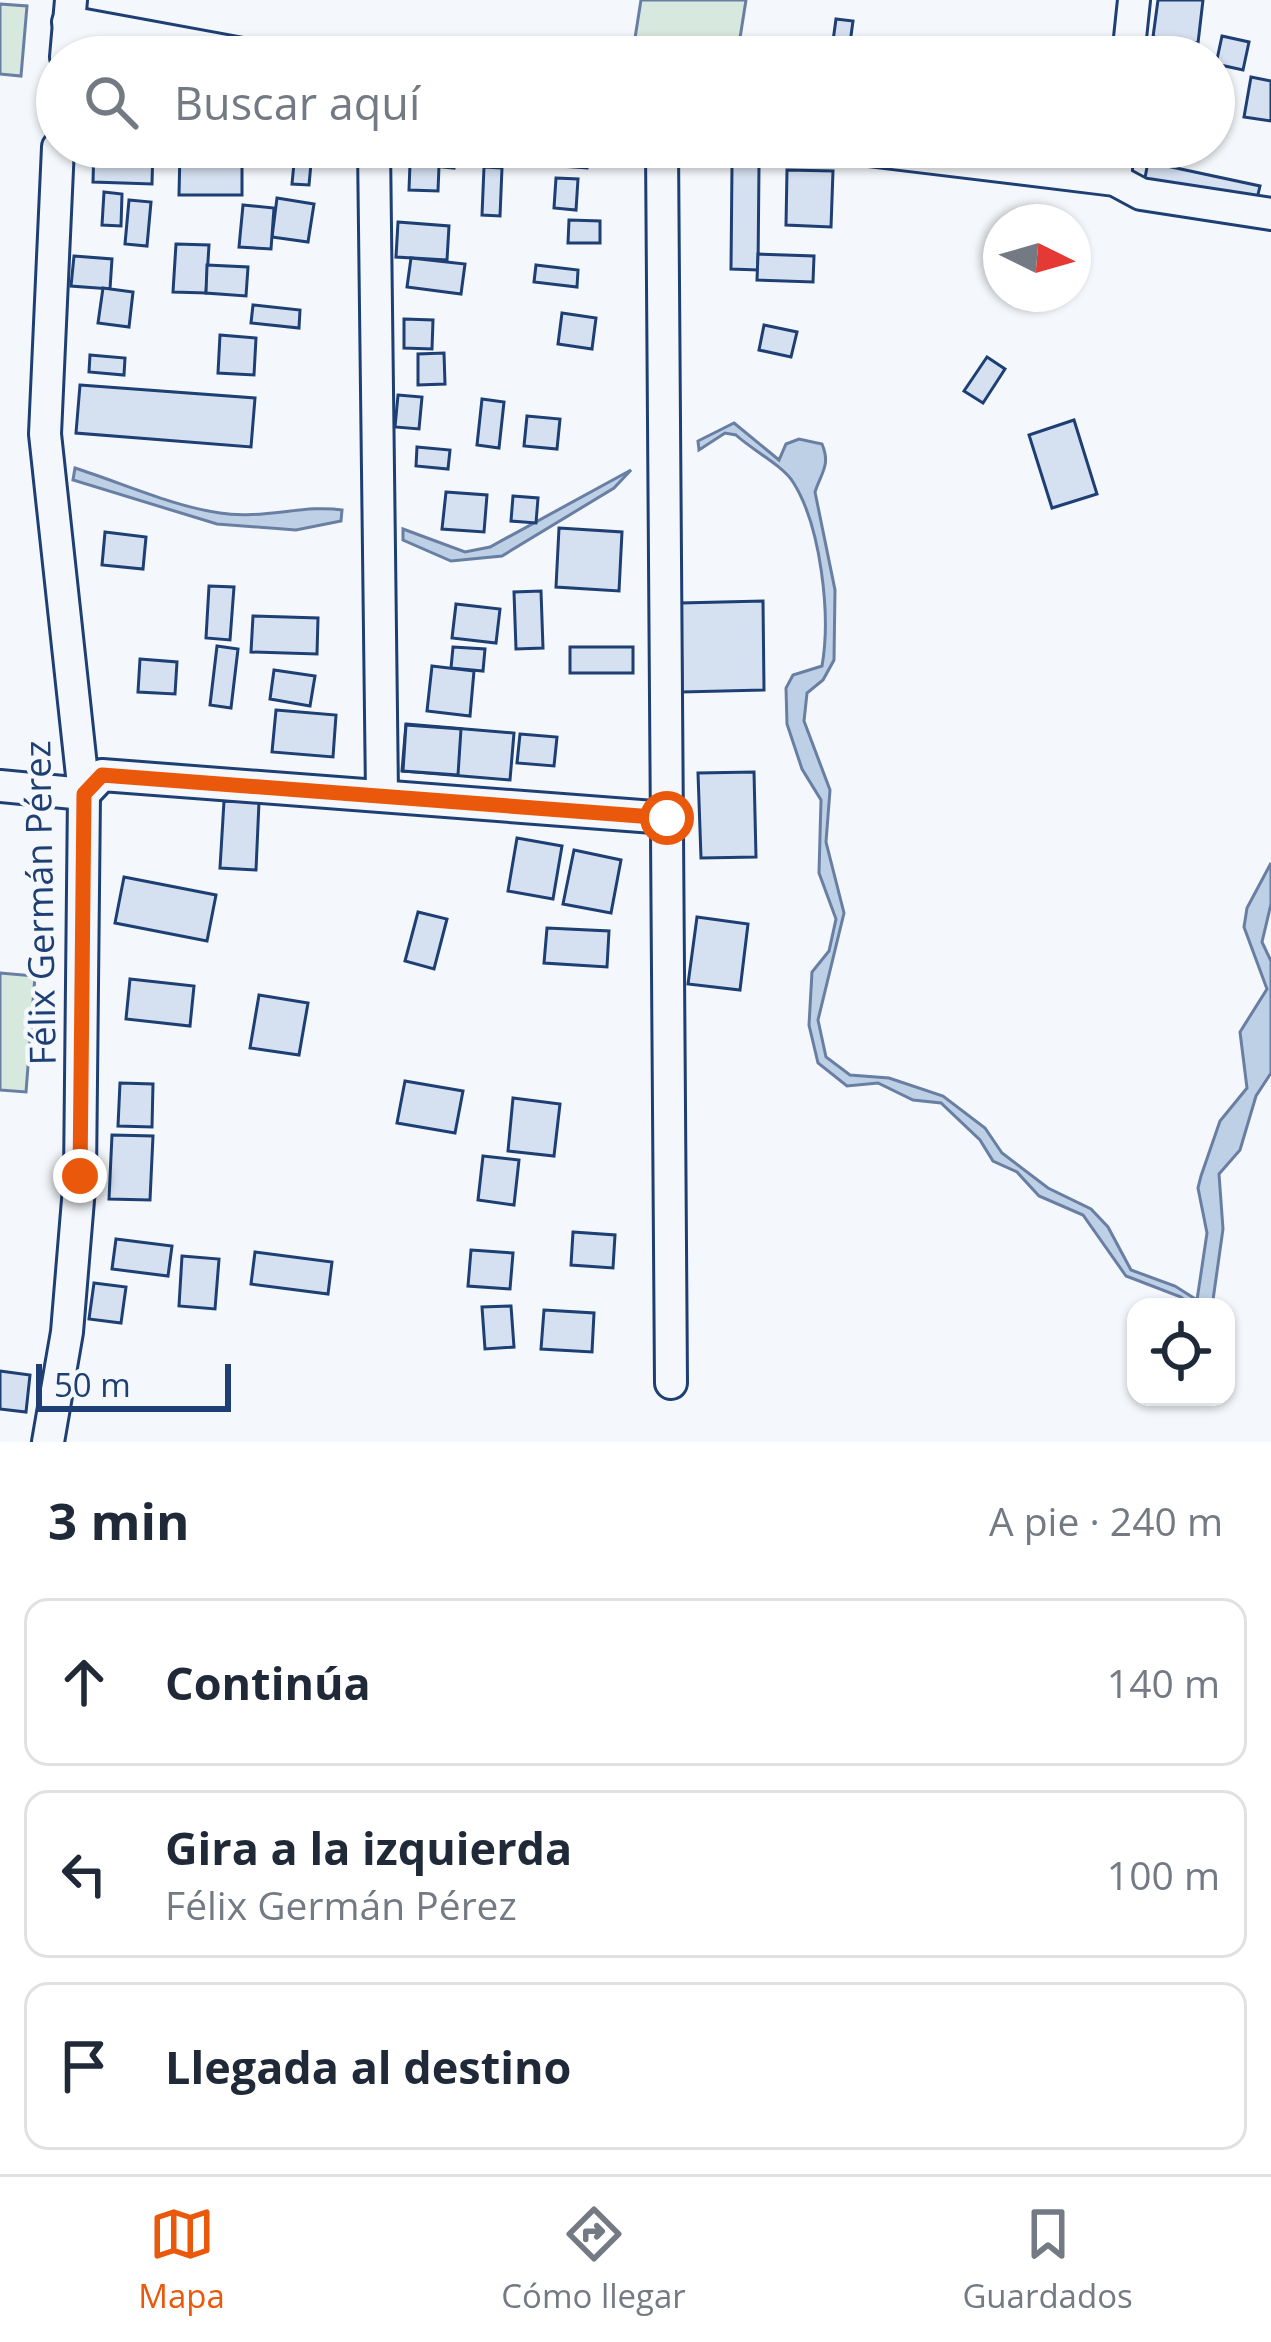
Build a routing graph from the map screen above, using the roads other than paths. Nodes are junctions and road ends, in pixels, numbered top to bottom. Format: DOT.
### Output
graph roads {
  1 [pos="1134,0"];
  2 [pos="70,11"];
  3 [pos="173,36"];
  4 [pos="1130,36"];
  5 [pos="57,168"];
  6 [pos="374,168"];
  7 [pos="662,168"];
  8 [pos="1010,168"];
  9 [pos="1116,168"];
  10 [pos="1114,181"];
  11 [pos="1271,214"];
  12 [pos="0,785"];
  13 [pos="84,794"];
  14 [pos="382,794"];
  15 [pos="667,818"];
  16 [pos="671,1384"];
  17 [pos="48,1442"];
  1 -- 4 [label="street"];
  2 -- 3 [label="street"];
  5 -- 13 [label="street, Félix Germán Pérez"];
  6 -- 14 [label="street"];
  7 -- 15 [label="street"];
  8 -- 10 [label="street"];
  9 -- 10 [label="street"];
  10 -- 11 [label="street"];
  12 -- 13 [label="street"];
  13 -- 14 [label="street"];
  13 -- 17 [label="street, Félix Germán Pérez"];
  14 -- 15 [label="street"];
  15 -- 16 [label="street"];
}
